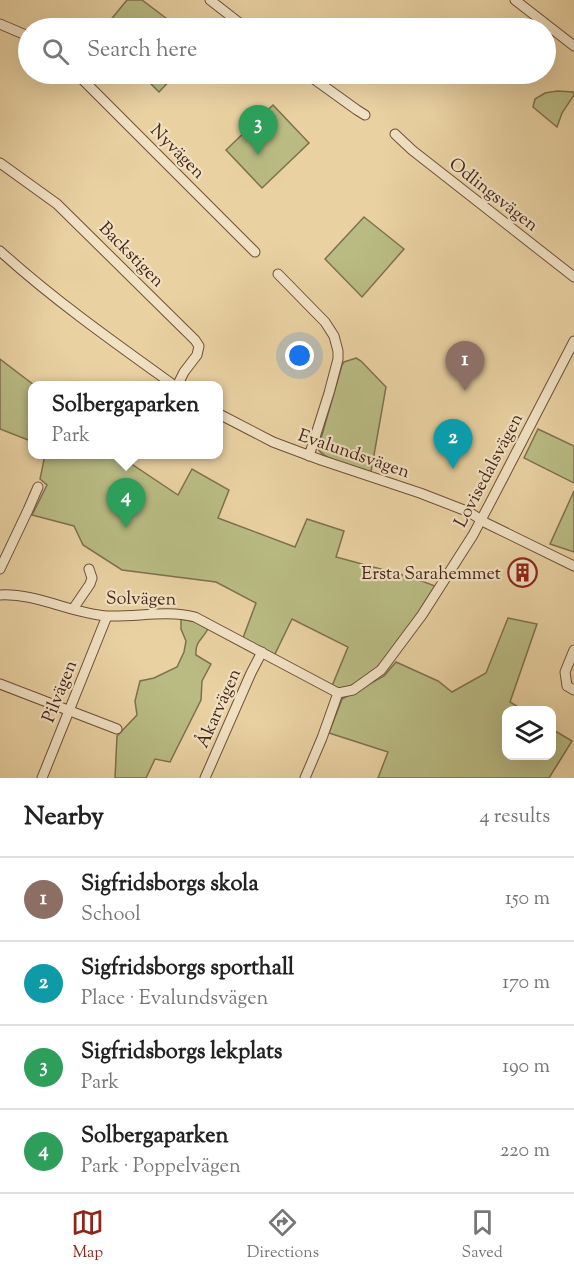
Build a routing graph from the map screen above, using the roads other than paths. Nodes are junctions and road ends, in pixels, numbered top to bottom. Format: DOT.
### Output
graph roads {
  1 [pos="210,0"];
  2 [pos="515,0"];
  3 [pos="233,18"];
  4 [pos="538,18"];
  5 [pos="0,24"];
  6 [pos="18,32"];
  7 [pos="556,32"];
  8 [pos="574,46"];
  9 [pos="87,84"];
  10 [pos="321,84"];
  11 [pos="365,115"];
  12 [pos="395,134"];
  13 [pos="0,163"];
  14 [pos="0,251"];
  15 [pos="255,252"];
  16 [pos="279,274"];
  17 [pos="574,277"];
  18 [pos="574,341"];
  19 [pos="169,381"];
  20 [pos="179,381"];
  21 [pos="223,416"];
  22 [pos="309,456"];
  23 [pos="38,487"];
  24 [pos="481,519"];
  25 [pos="574,566"];
  26 [pos="0,569"];
  27 [pos="89,569"];
  28 [pos="0,595"];
  29 [pos="73,609"];
  30 [pos="107,616"];
  31 [pos="574,650"];
  32 [pos="262,652"];
  33 [pos="0,684"];
  34 [pos="574,690"];
  35 [pos="338,693"];
  36 [pos="69,711"];
  37 [pos="117,729"];
  38 [pos="42,778"];
  39 [pos="205,778"];
  40 [pos="305,778"];
  1 -- 3 [label="street"];
  2 -- 4 [label="street"];
  5 -- 6 [label="street"];
  7 -- 8 [label="street"];
  9 -- 15 [label="street, Nyvägen"];
  10 -- 11 [label="street"];
  12 -- 17 [label="street, Odlingsvägen"];
  13 -- 20 [label="street, Backstigen"];
  14 -- 19 [label="street"];
  16 -- 22 [label="street"];
  18 -- 24 [label="street, Lovisedalsvägen"];
  21 -- 22 [label="street, Evalundsvägen"];
  22 -- 24 [label="street, Evalundsvägen"];
  23 -- 26 [label="street"];
  24 -- 25 [label="street, Evalundsvägen"];
  24 -- 35 [label="street, Lovisedalsvägen"];
  27 -- 29 [label="street"];
  28 -- 29 [label="street, Solvägen"];
  29 -- 30 [label="street, Solvägen"];
  30 -- 32 [label="street, Solvägen"];
  30 -- 36 [label="street, Pilvägen"];
  31 -- 34 [label="street"];
  32 -- 35 [label="street, Solvägen"];
  32 -- 39 [label="street, Åkarvägen"];
  33 -- 36 [label="street"];
  35 -- 40 [label="street"];
  36 -- 37 [label="street"];
  36 -- 38 [label="street, Pilvägen"];
}
